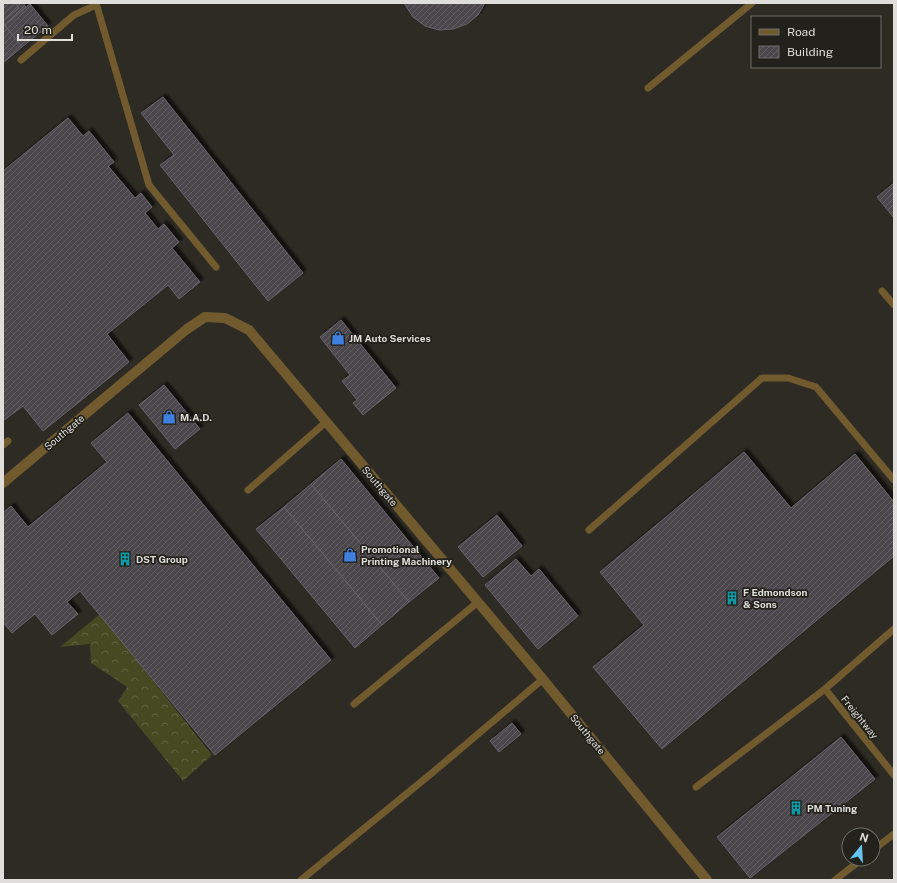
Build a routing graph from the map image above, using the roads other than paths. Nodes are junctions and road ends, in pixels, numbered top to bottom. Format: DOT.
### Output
graph roads {
  1 [pos="752,3"];
  2 [pos="96,4"];
  3 [pos="21,60"];
  4 [pos="648,88"];
  5 [pos="216,267"];
  6 [pos="882,291"];
  7 [pos="894,305"];
  8 [pos="326,422"];
  9 [pos="894,480"];
  10 [pos="3,483"];
  11 [pos="248,490"];
  12 [pos="589,530"];
  13 [pos="478,602"];
  14 [pos="894,629"];
  15 [pos="543,679"];
  16 [pos="825,690"];
  17 [pos="354,704"];
  18 [pos="894,775"];
  19 [pos="696,787"];
  20 [pos="894,834"];
  21 [pos="881,844"];
  22 [pos="852,867"];
  23 [pos="301,880"];
  24 [pos="707,880"];
  25 [pos="835,880"];
  1 -- 4 [label="lane"];
  2 -- 3 [label="lane"];
  2 -- 5 [label="lane"];
  6 -- 7 [label="lane"];
  8 -- 10 [label="street, Southgate"];
  8 -- 11 [label="lane"];
  8 -- 13 [label="street, Southgate"];
  9 -- 12 [label="lane"];
  13 -- 15 [label="street, Southgate"];
  13 -- 17 [label="lane"];
  14 -- 16 [label="lane"];
  15 -- 23 [label="lane"];
  15 -- 24 [label="street, Southgate"];
  16 -- 18 [label="lane, Freightway"];
  16 -- 19 [label="lane"];
  20 -- 21 [label="lane"];
  22 -- 25 [label="lane"];
}
